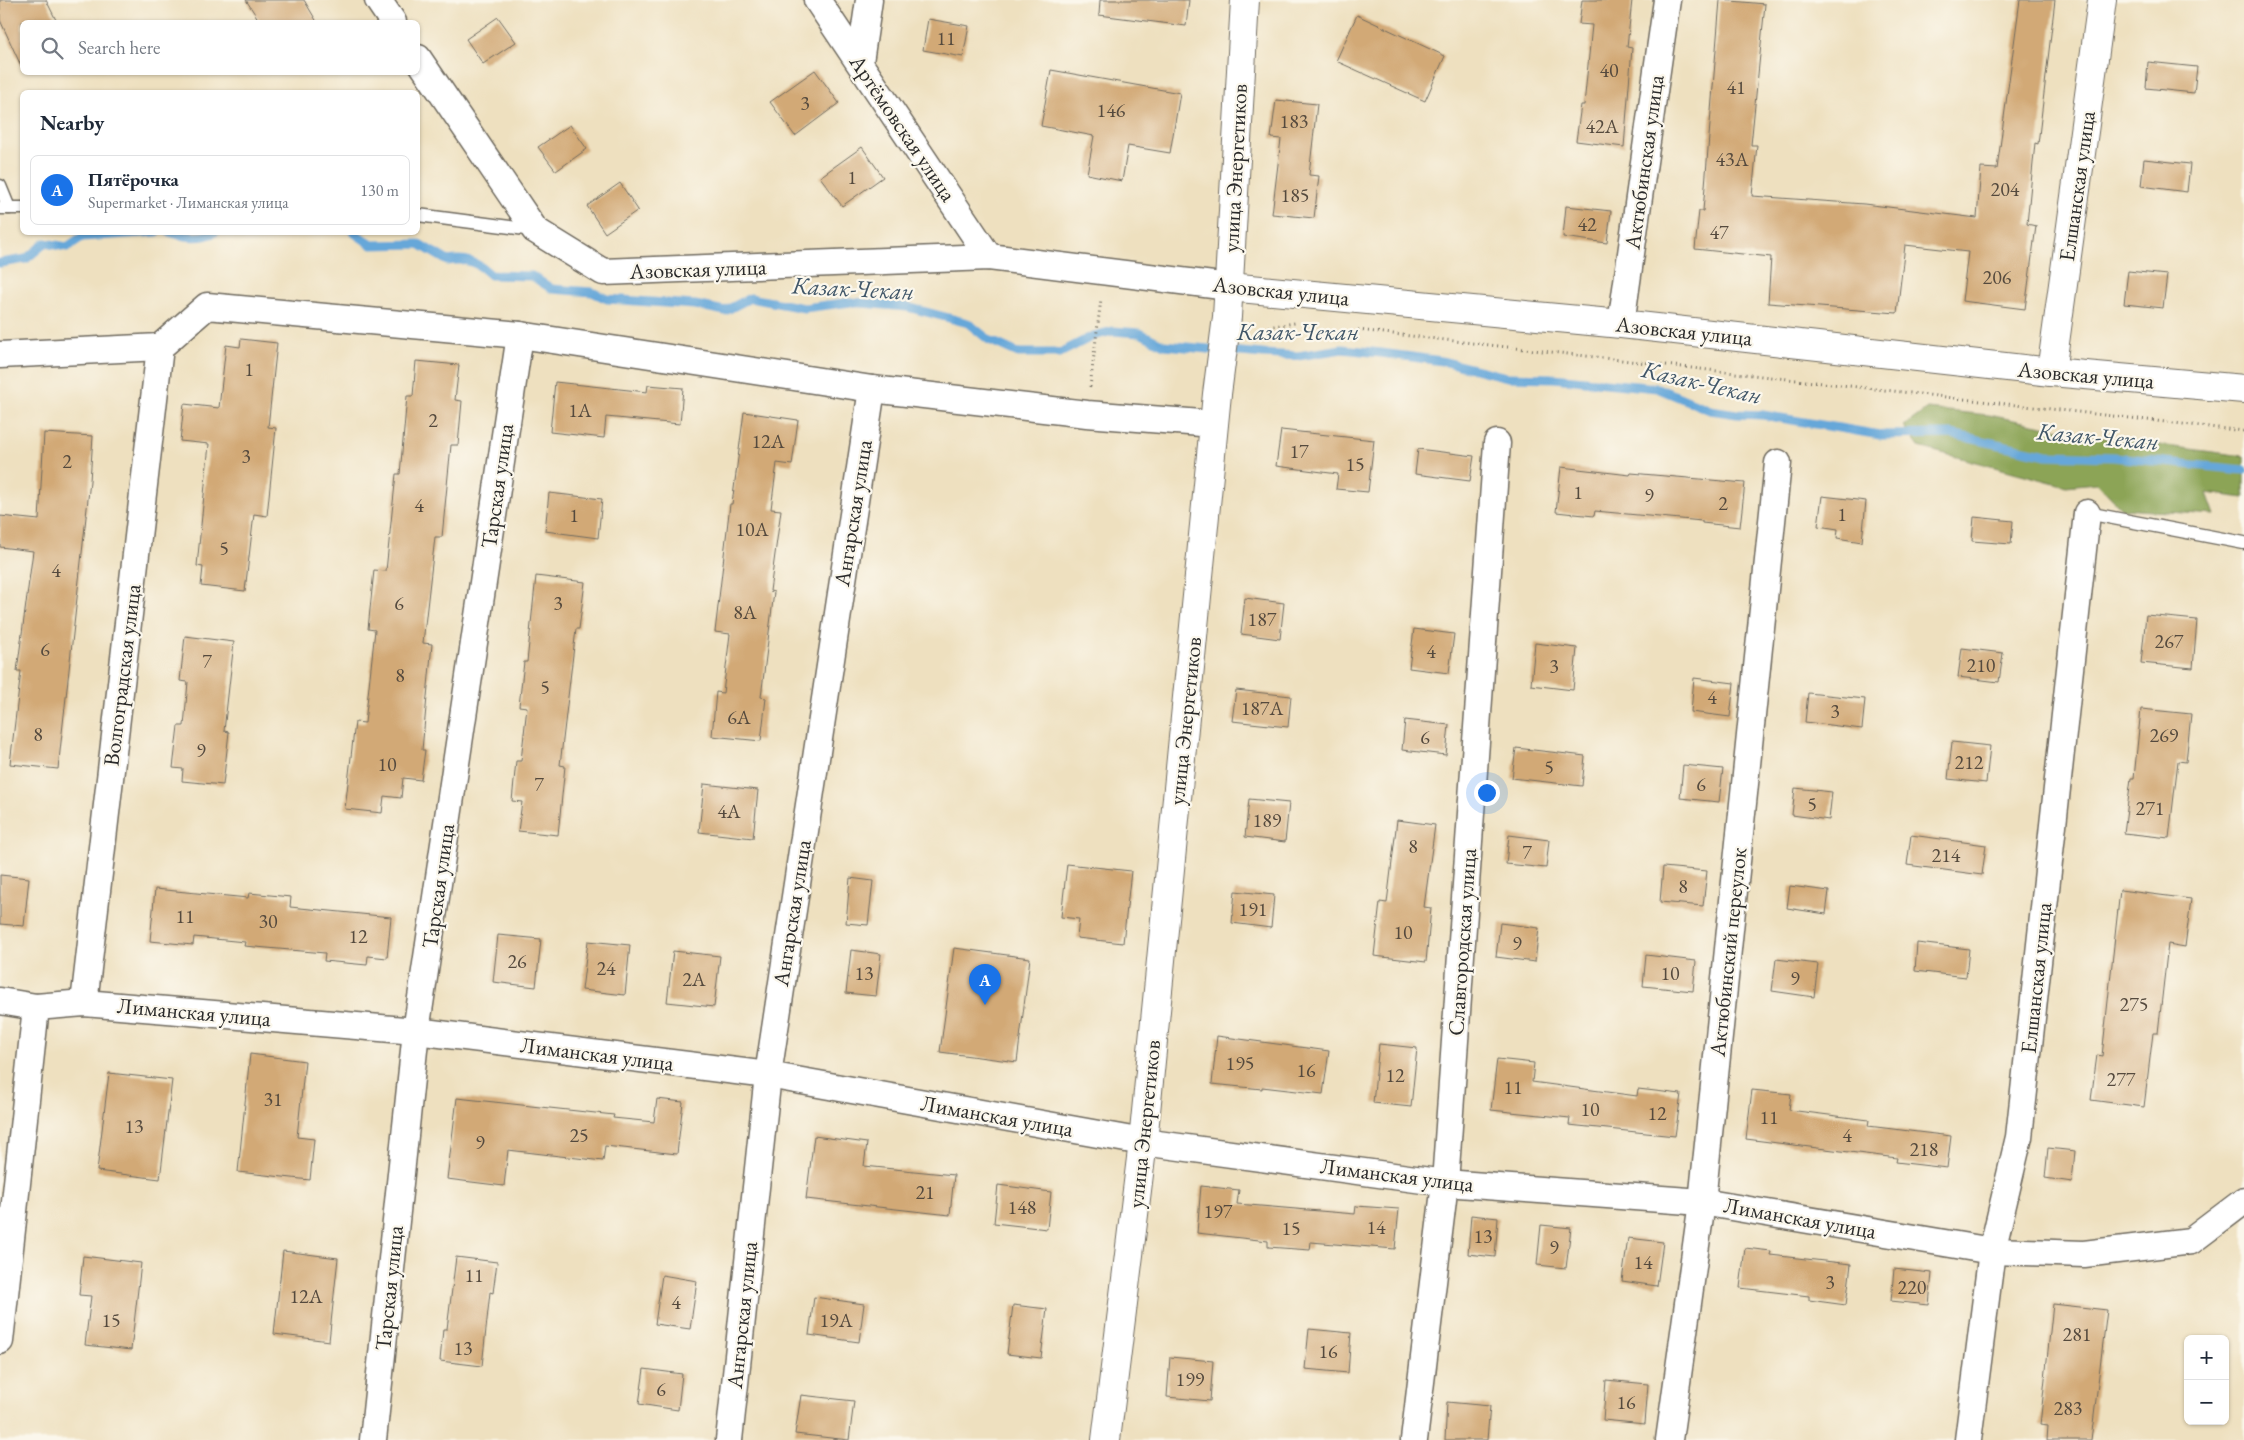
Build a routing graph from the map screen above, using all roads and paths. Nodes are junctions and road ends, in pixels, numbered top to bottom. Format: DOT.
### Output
graph roads {
  1 [pos="378,0"];
  2 [pos="817,0"];
  3 [pos="869,0"];
  4 [pos="1245,0"];
  5 [pos="1667,0"];
  6 [pos="2102,0"];
  7 [pos="392,20"];
  8 [pos="420,61"];
  9 [pos="860,62"];
  10 [pos="0,186"];
  11 [pos="5,208"];
  12 [pos="20,208"];
  13 [pos="420,215"];
  14 [pos="536,230"];
  15 [pos="989,257"];
  16 [pos="1229,287"];
  17 [pos="1099,316"];
  18 [pos="1296,323"];
  19 [pos="1621,324"];
  20 [pos="1355,330"];
  21 [pos="520,335"];
  22 [pos="1252,342"];
  23 [pos="160,347"];
  24 [pos="0,355"];
  25 [pos="1094,356"];
  26 [pos="2051,372"];
  27 [pos="872,389"];
  28 [pos="2244,389"];
  29 [pos="1214,424"];
  30 [pos="2244,431"];
  31 [pos="1497,443"];
  32 [pos="1778,463"];
  33 [pos="2086,512"];
  34 [pos="2244,542"];
  35 [pos="0,1002"];
  36 [pos="84,1003"];
  37 [pos="36,1007"];
  38 [pos="416,1031"];
  39 [pos="768,1075"];
  40 [pos="1143,1142"];
  41 [pos="1445,1183"];
  42 [pos="2244,1201"];
  43 [pos="1702,1202"];
  44 [pos="1992,1251"];
  45 [pos="0,1341"];
  46 [pos="373,1440"];
  47 [pos="729,1440"];
  48 [pos="1106,1440"];
  49 [pos="1414,1440"];
  50 [pos="1669,1440"];
  51 [pos="1968,1440"];
  1 -- 7 [label="street"];
  2 -- 9 [label="street, Артёмовская улица"];
  3 -- 9 [label="street"];
  4 -- 16 [label="main road, улица Энергетиков"];
  5 -- 19 [label="street, Актюбинская улица"];
  6 -- 26 [label="main road, Елшанская улица"];
  8 -- 14 [label="street, Азовская улица"];
  9 -- 15 [label="street, Артёмовская улица"];
  10 -- 11 [label="lane"];
  11 -- 12 [label="lane"];
  13 -- 14 [label="lane"];
  14 -- 15 [label="street, Азовская улица"];
  15 -- 16 [label="street, Азовская улица"];
  16 -- 19 [label="main road, Азовская улица"];
  16 -- 29 [label="main road, улица Энергетиков"];
  17 -- 25 [label="path"];
  18 -- 22 [label="path"];
  19 -- 26 [label="main road, Азовская улица"];
  20 -- 30 [label="path"];
  21 -- 23 [label="street"];
  21 -- 27 [label="street"];
  21 -- 38 [label="street, Тарская улица"];
  23 -- 24 [label="street"];
  23 -- 36 [label="street, Волгоградская улица"];
  26 -- 28 [label="main road, Азовская улица"];
  27 -- 29 [label="street"];
  27 -- 39 [label="street, Ангарская улица"];
  29 -- 40 [label="main road, улица Энергетиков"];
  31 -- 41 [label="street, Славгородская улица"];
  32 -- 43 [label="street, Актюбинский переулок"];
  33 -- 34 [label="lane"];
  33 -- 44 [label="street, Елшанская улица"];
  35 -- 37 [label="street, Лиманская улица"];
  36 -- 37 [label="street, Лиманская улица"];
  36 -- 38 [label="street, Лиманская улица"];
  37 -- 45 [label="street"];
  38 -- 39 [label="street, Лиманская улица"];
  38 -- 46 [label="street, Тарская улица"];
  39 -- 40 [label="street, Лиманская улица"];
  39 -- 47 [label="street, Ангарская улица"];
  40 -- 41 [label="street, Лиманская улица"];
  40 -- 48 [label="main road, улица Энергетиков"];
  41 -- 43 [label="street, Лиманская улица"];
  41 -- 49 [label="street, Славгородская улица"];
  42 -- 44 [label="street, Лиманская улица"];
  43 -- 44 [label="street, Лиманская улица"];
  43 -- 50 [label="street, Актюбинский переулок"];
  44 -- 51 [label="street, Елшанская улица"];
}
